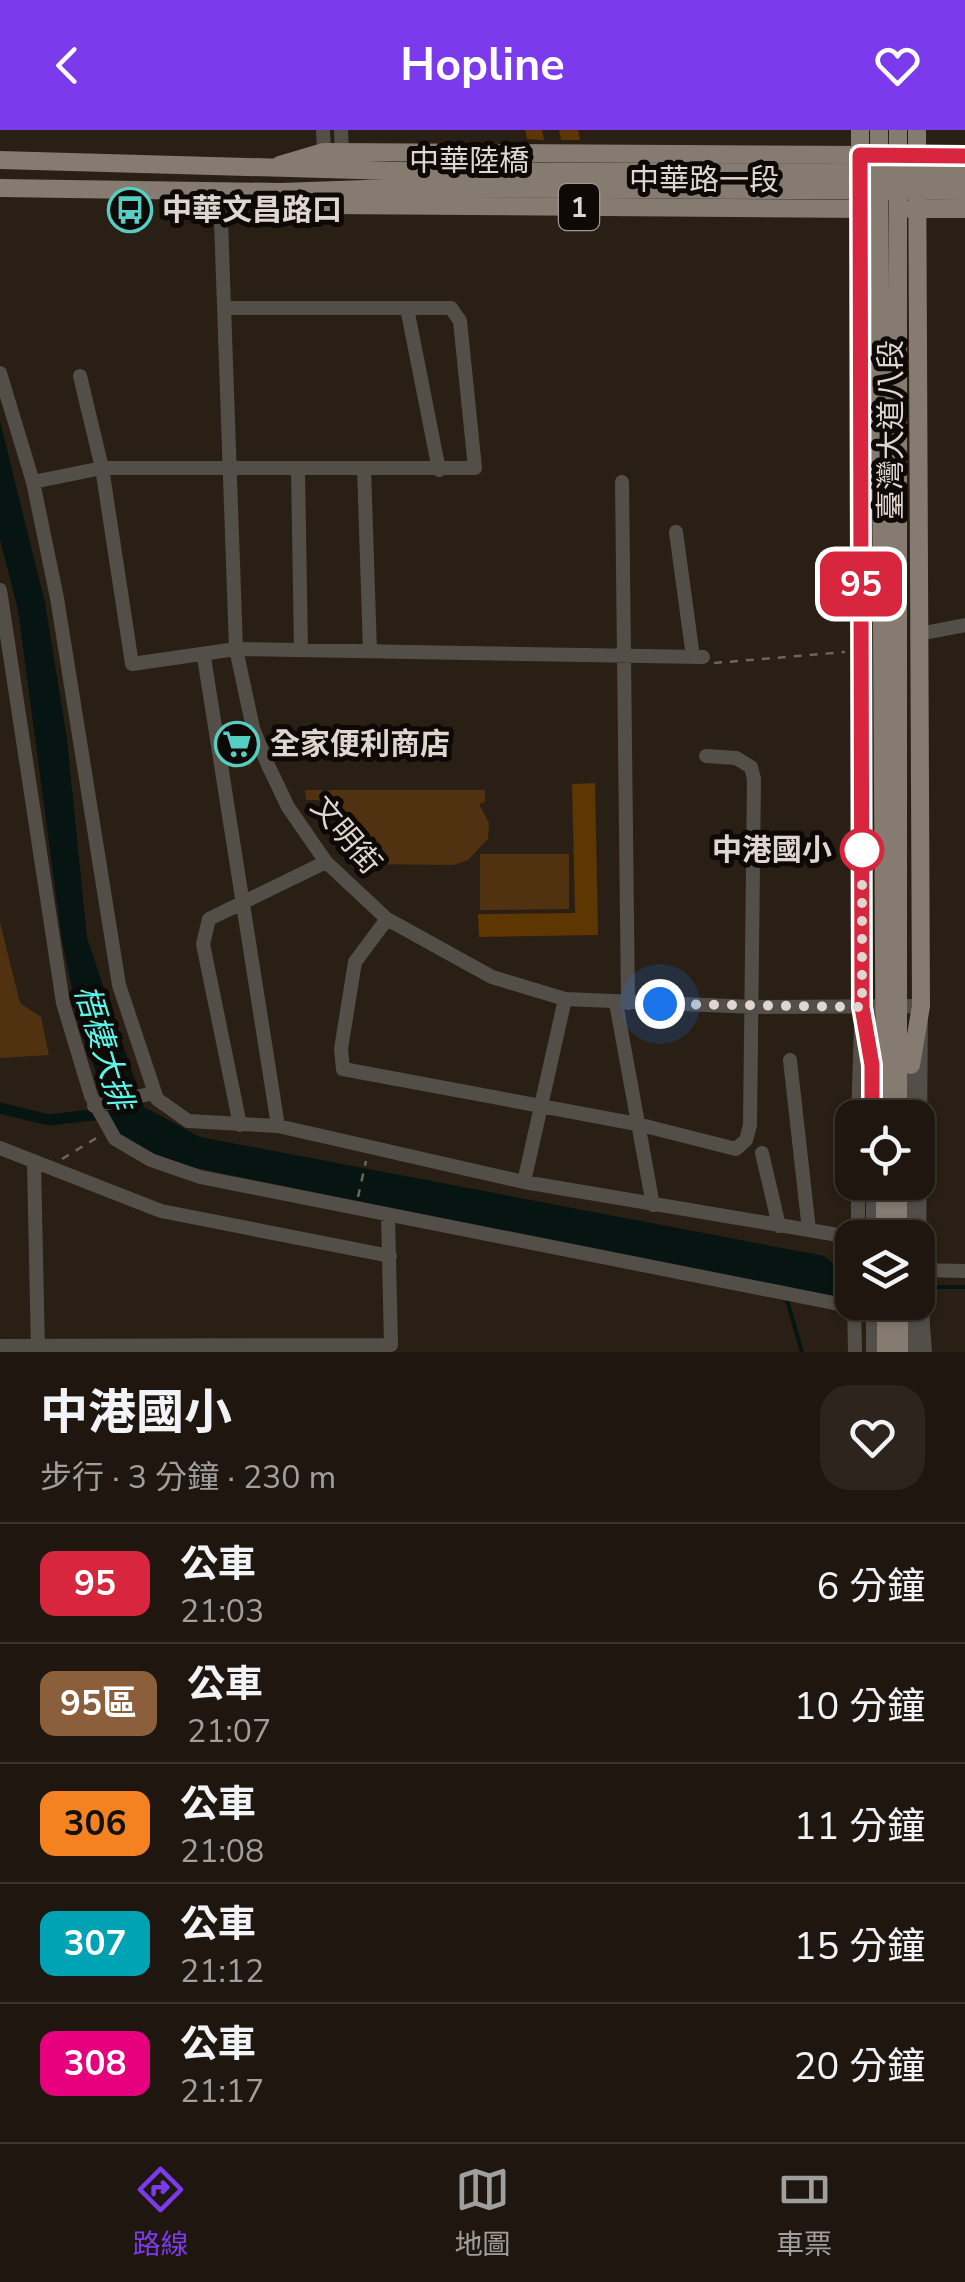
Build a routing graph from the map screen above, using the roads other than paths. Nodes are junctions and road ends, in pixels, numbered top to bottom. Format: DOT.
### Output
graph roads {
  1 [pos="323,130"];
  2 [pos="341,130"];
  3 [pos="860,130"];
  4 [pos="879,130"];
  5 [pos="898,130"];
  6 [pos="918,130"];
  7 [pos="333,152"];
  8 [pos="889,155"];
  9 [pos="965,156"];
  10 [pos="0,160"];
  11 [pos="280,165"];
  12 [pos="965,173"];
  13 [pos="393,179"];
  14 [pos="0,188"];
  15 [pos="965,191"];
  16 [pos="220,192"];
  17 [pos="281,192"];
  18 [pos="965,208"];
  19 [pos="889,209"];
  20 [pos="226,308"];
  21 [pos="407,308"];
  22 [pos="0,374"];
  23 [pos="80,376"];
  24 [pos="102,468"];
  25 [pos="232,468"];
  26 [pos="364,468"];
  27 [pos="298,469"];
  28 [pos="439,470"];
  29 [pos="33,482"];
  30 [pos="622,482"];
  31 [pos="676,532"];
  32 [pos="0,590"];
  33 [pos="965,625"];
  34 [pos="919,634"];
  35 [pos="236,649"];
  36 [pos="301,650"];
  37 [pos="370,650"];
  38 [pos="623,656"];
  39 [pos="204,657"];
  40 [pos="706,756"];
  41 [pos="326,862"];
  42 [pos="246,902"];
  43 [pos="387,919"];
  44 [pos="565,998"];
  45 [pos="622,1003"];
  46 [pos="920,1006"];
  47 [pos="754,1007"];
  48 [pos="882,1007"];
  49 [pos="790,1060"];
  50 [pos="892,1065"];
  51 [pos="152,1087"];
  52 [pos="862,1100"];
  53 [pos="879,1100"];
  54 [pos="887,1100"];
  55 [pos="896,1100"];
  56 [pos="905,1100"];
  57 [pos="94,1106"];
  58 [pos="539,1109"];
  59 [pos="240,1124"];
  60 [pos="638,1124"];
  61 [pos="278,1126"];
  62 [pos="0,1148"];
  63 [pos="762,1153"];
  64 [pos="41,1165"];
  65 [pos="524,1182"];
  66 [pos="654,1205"];
  67 [pos="388,1214"];
  68 [pos="920,1220"];
  69 [pos="779,1226"];
  70 [pos="810,1230"];
  71 [pos="835,1234"];
  72 [pos="390,1256"];
  73 [pos="935,1266"];
  74 [pos="965,1271"];
  75 [pos="835,1301"];
  76 [pos="854,1320"];
  77 [pos="873,1320"];
  78 [pos="886,1320"];
  79 [pos="899,1320"];
  80 [pos="911,1320"];
  81 [pos="923,1320"];
  82 [pos="0,1346"];
  83 [pos="38,1348"];
  84 [pos="854,1352"];
  85 [pos="874,1352"];
  86 [pos="886,1352"];
  87 [pos="899,1352"];
  88 [pos="911,1352"];
  89 [pos="924,1352"];
  1 -- 7 [label="street"];
  2 -- 7 [label="street"];
  3 -- 8 [label="main road, 臺灣大道八段"];
  4 -- 8 [label="main road, 臺灣大道八段"];
  5 -- 8 [label="main road, 臺灣大道八段"];
  6 -- 8 [label="main road, 臺灣大道八段"];
  7 -- 8 [label="main road, 中華路一段 / 1"];
  7 -- 11 [label="main road, 中華路一段 / 1"];
  8 -- 9 [label="main road, 1"];
  8 -- 19 [label="main road, 臺灣大道八段"];
  8 -- 19 [label="main road, 臺灣大道八段"];
  10 -- 11 [label="main road, 中華路一段 / 1"];
  11 -- 13 [label="main road, 中華路一段 / 1"];
  12 -- 13 [label="main road, 中華陸橋 / 1, bridge"];
  13 -- 15 [label="main road, 中華陸橋 / 1, bridge"];
  13 -- 17 [label="main road, 中華路一段 / 1"];
  14 -- 16 [label="main road, 中華路一段 / 1"];
  16 -- 17 [label="main road, 中華路一段 / 1"];
  16 -- 20 [label="street, 文明街"];
  17 -- 19 [label="main road, 中華路一段 / 1"];
  18 -- 19 [label="main road, 1"];
  19 -- 34 [label="main road, 臺灣大道八段"];
  19 -- 48 [label="main road, 臺灣大道八段"];
  19 -- 48 [label="main road, 臺灣大道八段"];
  20 -- 21 [label="street"];
  20 -- 25 [label="street, 文明街"];
  21 -- 28 [label="street"];
  21 -- 28 [label="street"];
  22 -- 29 [label="street"];
  23 -- 24 [label="street"];
  24 -- 25 [label="street"];
  24 -- 29 [label="street"];
  24 -- 39 [label="street"];
  25 -- 27 [label="street"];
  25 -- 35 [label="street, 文明街"];
  26 -- 27 [label="street"];
  26 -- 28 [label="street"];
  26 -- 37 [label="street"];
  27 -- 36 [label="street"];
  29 -- 51 [label="street"];
  30 -- 38 [label="street"];
  31 -- 38 [label="street"];
  32 -- 57 [label="street"];
  33 -- 34 [label="street"];
  34 -- 46 [label="main road, 臺灣大道八段"];
  35 -- 36 [label="street"];
  35 -- 39 [label="street"];
  35 -- 41 [label="street, 文明街"];
  36 -- 37 [label="street"];
  37 -- 38 [label="street"];
  38 -- 45 [label="street"];
  39 -- 42 [label="street"];
  40 -- 47 [label="street"];
  41 -- 42 [label="street"];
  41 -- 43 [label="street, 文明街"];
  42 -- 59 [label="street"];
  42 -- 61 [label="street"];
  43 -- 44 [label="street, 文明街"];
  43 -- 58 [label="street"];
  44 -- 45 [label="street, 文明街"];
  44 -- 58 [label="street"];
  45 -- 47 [label="street, 文明街"];
  45 -- 60 [label="street"];
  46 -- 48 [label="street, 文明街"];
  46 -- 50 [label="main road, 臺灣大道八段"];
  46 -- 68 [label="street"];
  47 -- 48 [label="street, 文明街"];
  47 -- 60 [label="street"];
  48 -- 50 [label="main road, 臺灣大道八段"];
  48 -- 50 [label="main road, 臺灣大道八段"];
  48 -- 52 [label="street"];
  49 -- 70 [label="street"];
  50 -- 53 [label="street"];
  50 -- 54 [label="main road"];
  50 -- 55 [label="main road"];
  50 -- 56 [label="street"];
  51 -- 57 [label="street"];
  51 -- 59 [label="street"];
  57 -- 67 [label="street"];
  58 -- 60 [label="street"];
  58 -- 65 [label="street"];
  59 -- 61 [label="street"];
  60 -- 66 [label="street"];
  61 -- 65 [label="street"];
  62 -- 64 [label="street"];
  63 -- 69 [label="street"];
  64 -- 72 [label="street"];
  64 -- 83 [label="street"];
  65 -- 66 [label="street"];
  66 -- 69 [label="street"];
  67 -- 72 [label="street"];
  67 -- 75 [label="street"];
  69 -- 70 [label="street"];
  70 -- 71 [label="street"];
  72 -- 83 [label="street"];
  73 -- 74 [label="street"];
  76 -- 84 [label="street"];
  77 -- 85 [label="street"];
  78 -- 86 [label="main road"];
  79 -- 87 [label="main road"];
  80 -- 88 [label="street"];
  81 -- 89 [label="street"];
  82 -- 83 [label="street"];
}
